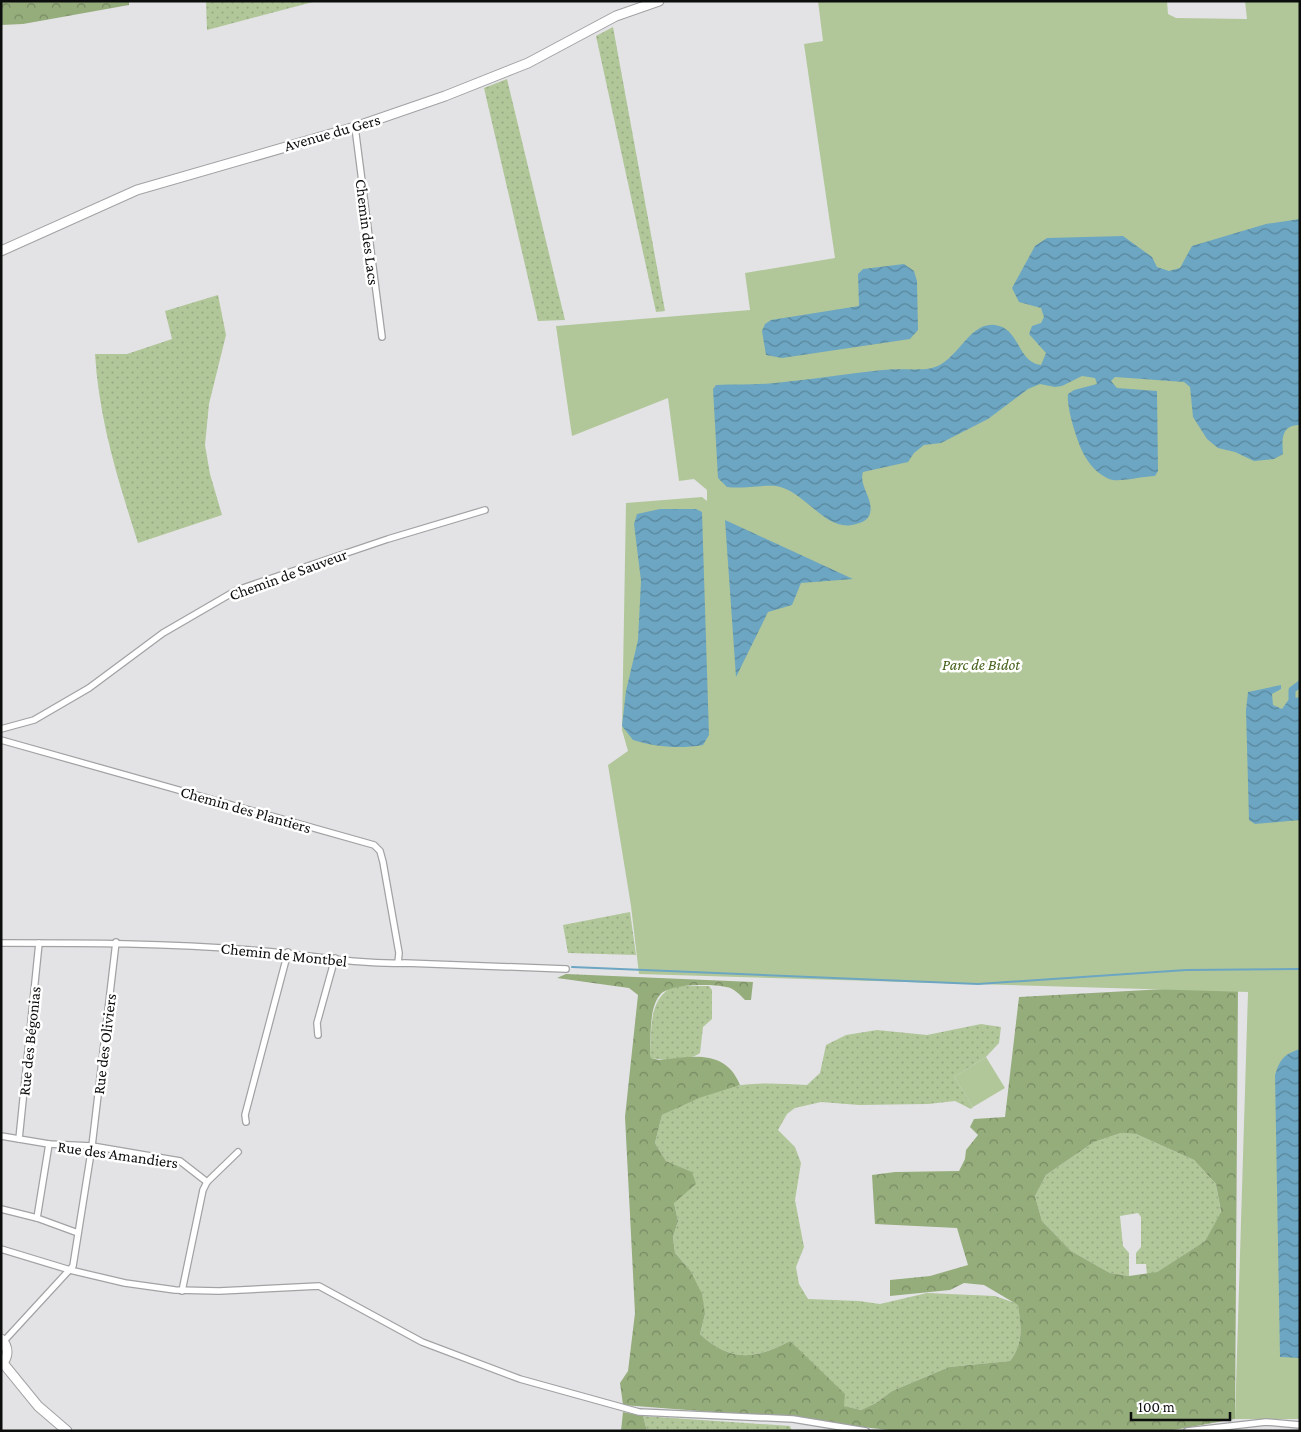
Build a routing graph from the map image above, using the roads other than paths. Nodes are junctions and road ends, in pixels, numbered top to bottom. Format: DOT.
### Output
graph roads {
  1 [pos="659,1"];
  2 [pos="355,127"];
  3 [pos="1,251"];
  4 [pos="382,337"];
  5 [pos="485,510"];
  6 [pos="1,729"];
  7 [pos="1,740"];
  8 [pos="116,942"];
  9 [pos="1,943"];
  10 [pos="39,943"];
  11 [pos="288,952"];
  12 [pos="335,958"];
  13 [pos="398,963"];
  14 [pos="566,969"];
  15 [pos="318,1035"];
  16 [pos="246,1122"];
  17 [pos="1,1136"];
  18 [pos="19,1139"];
  19 [pos="49,1144"];
  20 [pos="92,1146"];
  21 [pos="238,1152"];
  22 [pos="207,1182"];
  23 [pos="1,1210"];
  24 [pos="37,1218"];
  25 [pos="78,1233"];
  26 [pos="1,1249"];
  27 [pos="70,1270"];
  28 [pos="182,1290"];
  29 [pos="2,1340"];
  30 [pos="2,1364"];
  31 [pos="1300,1424"];
  32 [pos="67,1431"];
  33 [pos="866,1431"];
  34 [pos="1186,1431"];
  1 -- 2 [label="main road, Avenue du Gers"];
  2 -- 3 [label="main road, Avenue du Gers"];
  2 -- 4 [label="street, Chemin des Lacs"];
  5 -- 6 [label="street, Chemin de Sauveur"];
  7 -- 13 [label="street, Chemin des Plantiers"];
  8 -- 10 [label="street, Chemin de Montbel"];
  8 -- 11 [label="street, Chemin de Montbel"];
  8 -- 20 [label="street, Rue des Oliviers"];
  9 -- 10 [label="street, Chemin de Montbel"];
  10 -- 18 [label="street, Rue des Bégonias"];
  11 -- 12 [label="street, Chemin de Montbel"];
  11 -- 16 [label="street"];
  12 -- 13 [label="street, Chemin de Montbel"];
  12 -- 15 [label="street"];
  13 -- 14 [label="street, Chemin de Montbel"];
  17 -- 18 [label="street, Rue des Amandiers"];
  18 -- 19 [label="street, Rue des Amandiers"];
  19 -- 20 [label="street, Rue des Amandiers"];
  19 -- 24 [label="street"];
  20 -- 22 [label="street, Rue des Amandiers"];
  20 -- 25 [label="street, Rue des Oliviers"];
  21 -- 22 [label="street"];
  22 -- 28 [label="street"];
  23 -- 24 [label="street"];
  24 -- 25 [label="street"];
  25 -- 27 [label="street, Rue des Oliviers"];
  26 -- 27 [label="street"];
  27 -- 28 [label="street"];
  27 -- 29 [label="street"];
  28 -- 33 [label="street"];
  29 -- 30 [label="main road"];
  30 -- 32 [label="main road"];
  31 -- 34 [label="street"];
}
